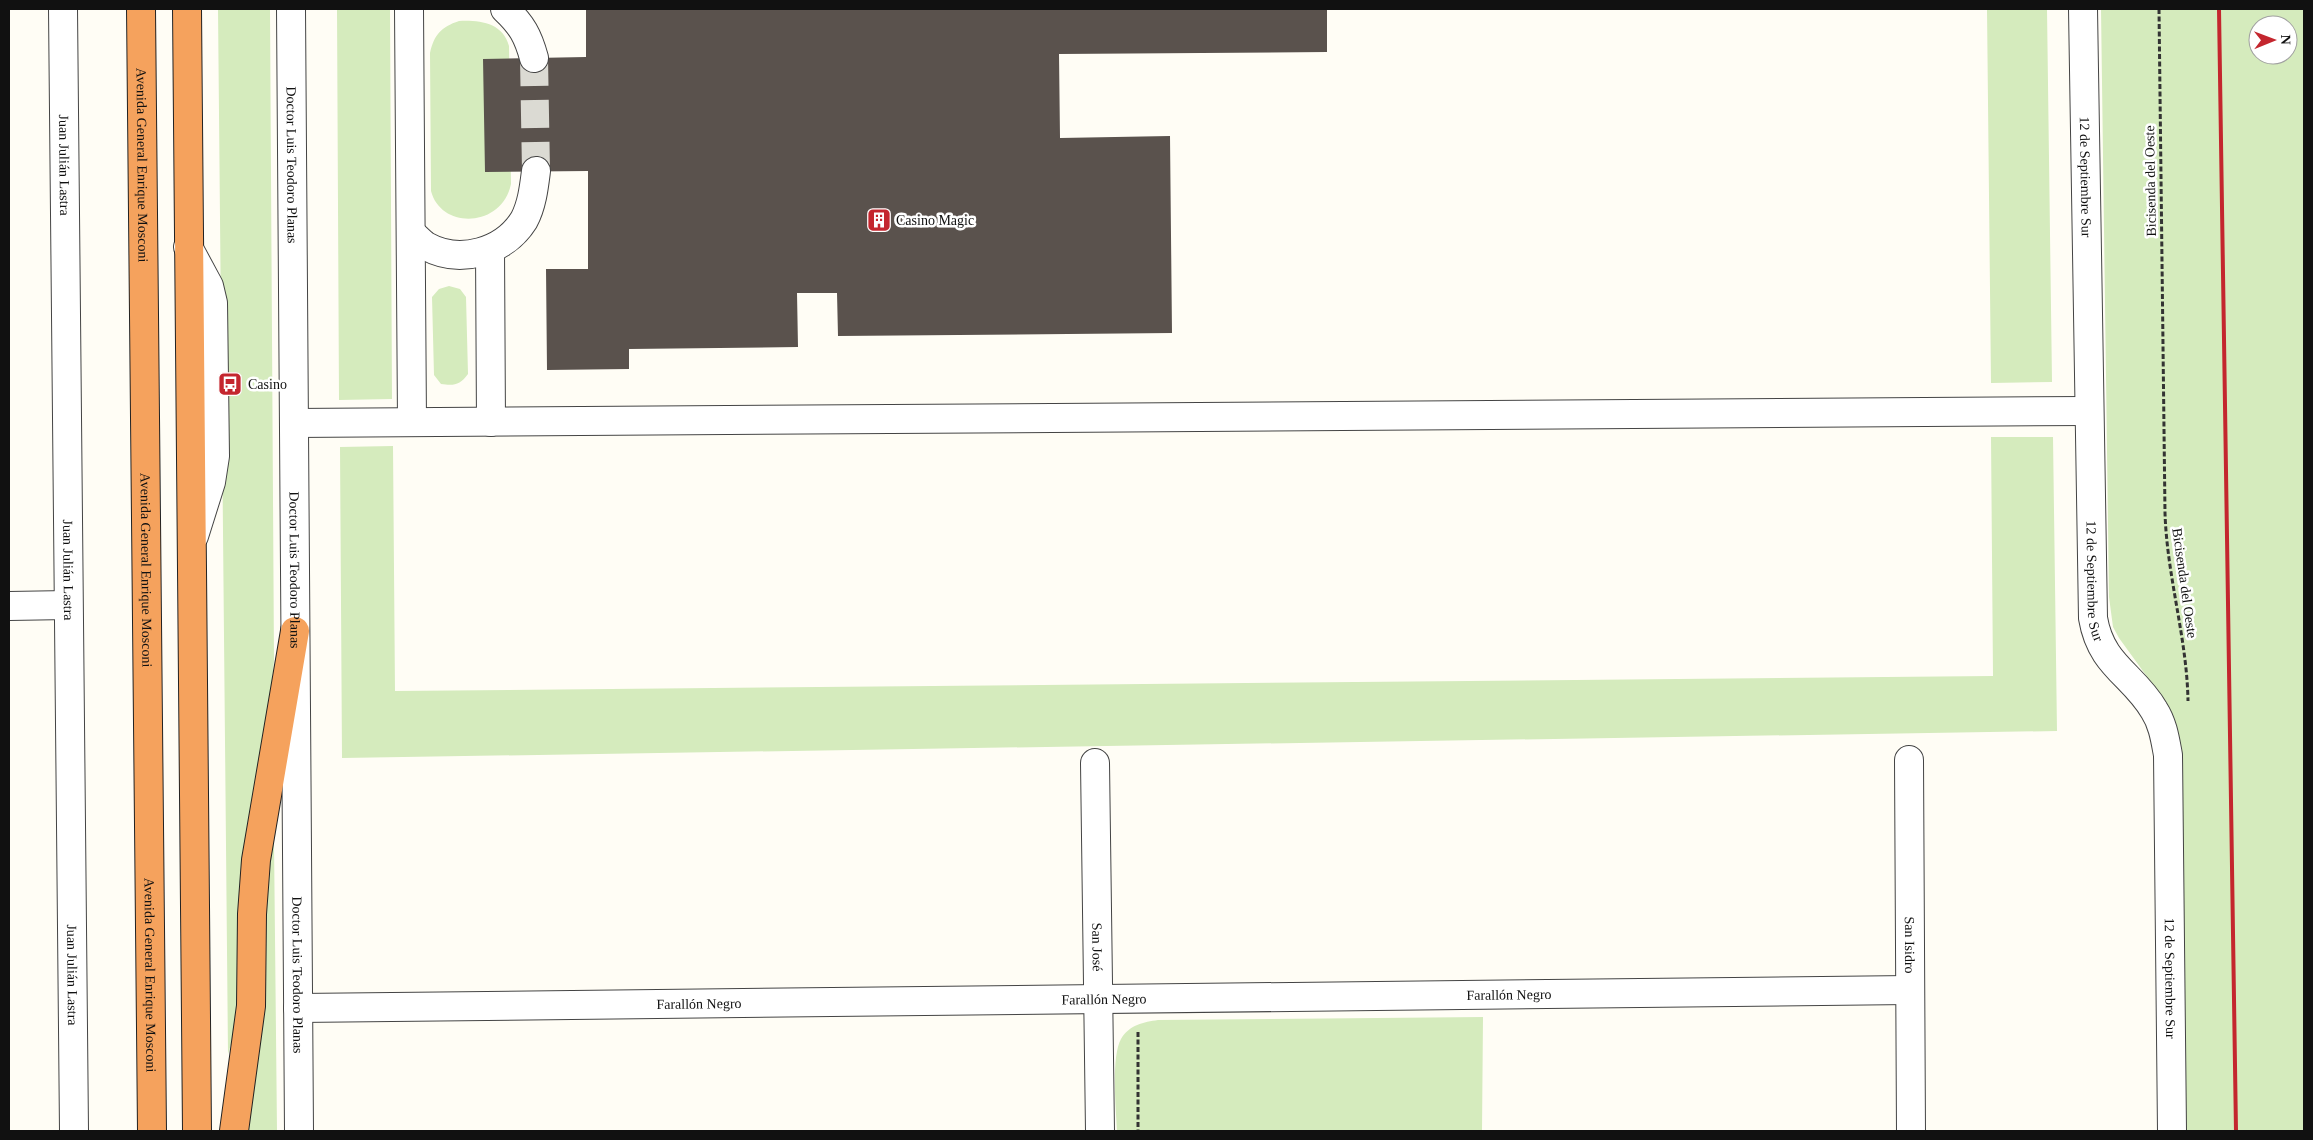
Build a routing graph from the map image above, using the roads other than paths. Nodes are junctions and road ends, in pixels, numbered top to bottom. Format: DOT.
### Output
graph roads {
  1 [pos="63,9"];
  2 [pos="141,9"];
  3 [pos="187,9"];
  4 [pos="291,9"];
  5 [pos="505,9"];
  6 [pos="2084,9"];
  7 [pos="412,11"];
  8 [pos="534,58"];
  9 [pos="536,171"];
  10 [pos="411,233"];
  11 [pos="490,250"];
  12 [pos="2088,411"];
  13 [pos="412,422"];
  14 [pos="491,422"];
  15 [pos="294,424"];
  16 [pos="68,605"];
  17 [pos="9,606"];
  18 [pos="296,631"];
  19 [pos="1909,760"];
  20 [pos="1095,763"];
  21 [pos="1910,990"];
  22 [pos="1098,999"];
  23 [pos="298,1008"];
  24 [pos="74,1131"];
  25 [pos="152,1131"];
  26 [pos="197,1131"];
  27 [pos="234,1131"];
  28 [pos="299,1131"];
  29 [pos="1100,1131"];
  30 [pos="1911,1131"];
  31 [pos="2172,1131"];
  1 -- 16 [label="street, Juan Julián Lastra"];
  2 -- 25 [label="highway, Avenida General Enrique Mosconi"];
  3 -- 26 [label="highway"];
  4 -- 15 [label="street, Doctor Luis Teodoro Planas"];
  5 -- 8 [label="street"];
  6 -- 12 [label="street, 12 de Septiembre Sur"];
  7 -- 10 [label="street"];
  9 -- 11 [label="street"];
  10 -- 11 [label="street"];
  10 -- 13 [label="street"];
  11 -- 14 [label="street"];
  12 -- 14 [label="street"];
  12 -- 31 [label="street, 12 de Septiembre Sur"];
  13 -- 14 [label="street"];
  13 -- 15 [label="street"];
  15 -- 18 [label="street, Doctor Luis Teodoro Planas"];
  16 -- 17 [label="street"];
  16 -- 24 [label="street, Juan Julián Lastra"];
  18 -- 23 [label="street, Doctor Luis Teodoro Planas"];
  18 -- 27 [label="highway"];
  19 -- 21 [label="street, San Isidro"];
  20 -- 22 [label="street, San José"];
  21 -- 22 [label="street, Farallón Negro"];
  21 -- 30 [label="street, San Isidro"];
  22 -- 23 [label="street, Farallón Negro"];
  22 -- 29 [label="street, San José"];
  23 -- 28 [label="street, Doctor Luis Teodoro Planas"];
}
